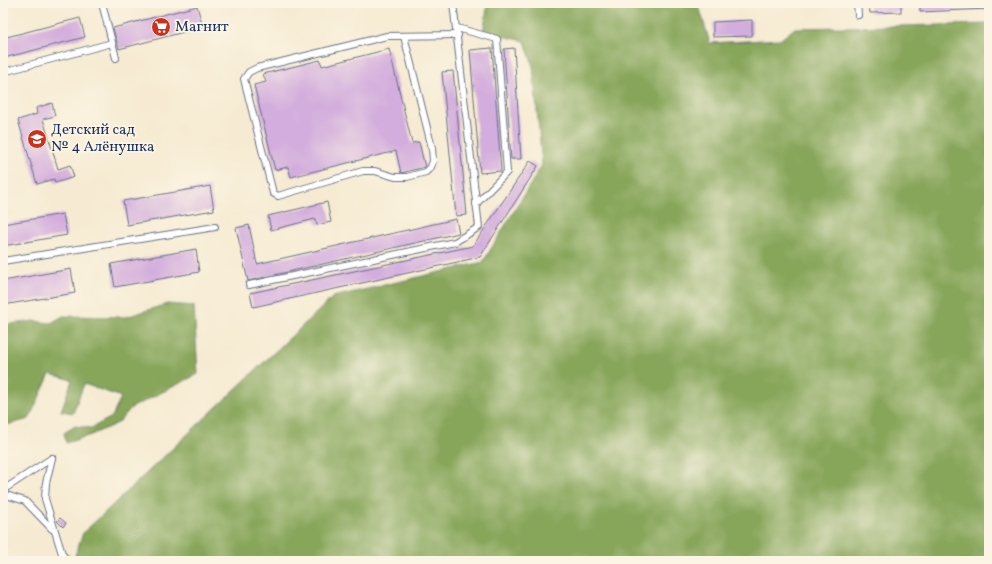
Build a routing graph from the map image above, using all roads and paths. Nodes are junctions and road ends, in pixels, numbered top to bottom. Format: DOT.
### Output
graph roads {
  1 [pos="102,3"];
  2 [pos="453,3"];
  3 [pos="857,3"];
  4 [pos="858,15"];
  5 [pos="457,28"];
  6 [pos="458,35"];
  7 [pos="404,36"];
  8 [pos="112,44"];
  9 [pos="116,58"];
  10 [pos="3,72"];
  11 [pos="476,204"];
  12 [pos="215,227"];
  13 [pos="3,261"];
  14 [pos="249,285"];
  15 [pos="3,490"];
  16 [pos="3,494"];
  17 [pos="54,530"];
  18 [pos="64,561"];
  1 -- 8 [label="lane"];
  2 -- 5 [label="lane"];
  3 -- 4 [label="lane"];
  5 -- 6 [label="lane"];
  5 -- 11 [label="lane"];
  6 -- 7 [label="lane"];
  6 -- 11 [label="lane"];
  7 -- 7 [label="lane"];
  8 -- 9 [label="lane"];
  8 -- 10 [label="lane"];
  11 -- 14 [label="lane"];
  12 -- 13 [label="lane"];
  15 -- 17 [label="lane"];
  16 -- 17 [label="lane"];
  17 -- 18 [label="lane"];
}
